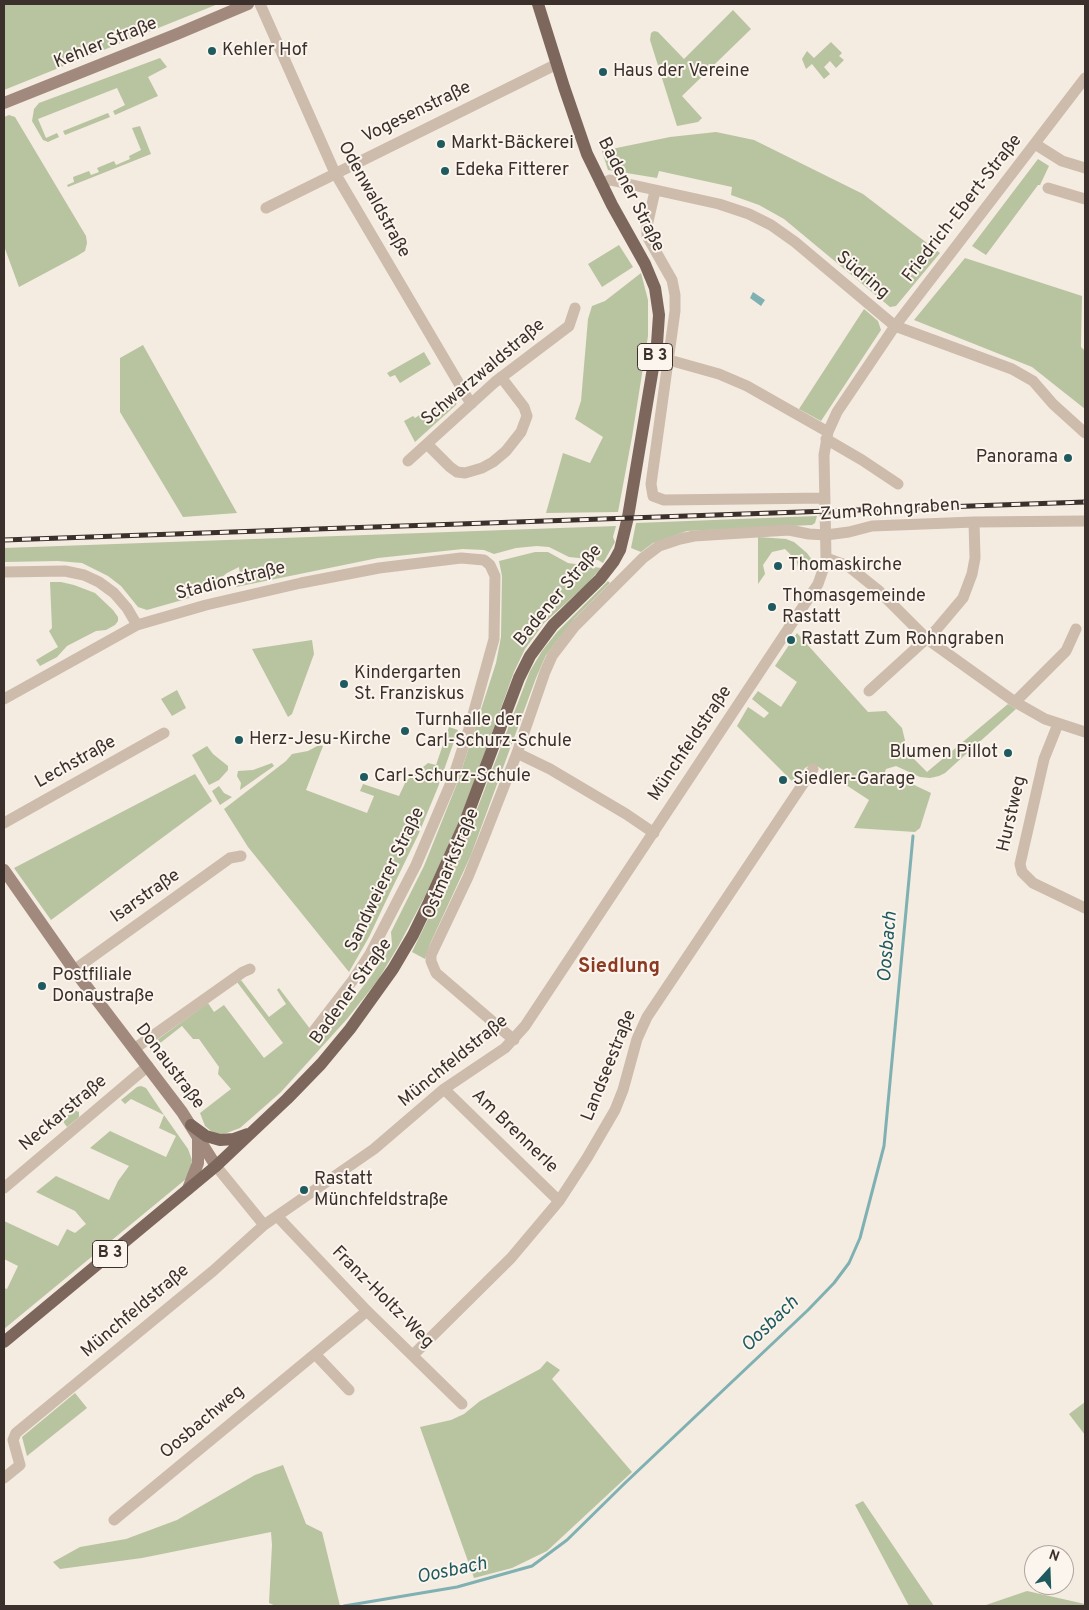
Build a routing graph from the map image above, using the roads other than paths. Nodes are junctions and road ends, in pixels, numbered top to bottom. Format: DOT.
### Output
graph roads {
  1 [pos="248,4"];
  2 [pos="260,4"];
  3 [pos="538,4"];
  4 [pos="556,64"];
  5 [pos="1085,78"];
  6 [pos="4,103"];
  7 [pos="1035,144"];
  8 [pos="1085,168"];
  9 [pos="335,173"];
  10 [pos="601,184"];
  11 [pos="1048,188"];
  12 [pos="655,191"];
  13 [pos="1085,199"];
  14 [pos="266,208"];
  15 [pos="575,308"];
  16 [pos="895,326"];
  17 [pos="669,360"];
  18 [pos="501,377"];
  19 [pos="471,404"];
  20 [pos="1085,432"];
  21 [pos="827,436"];
  22 [pos="428,444"];
  23 [pos="408,461"];
  24 [pos="898,484"];
  25 [pos="825,498"];
  26 [pos="1085,520"];
  27 [pos="974,522"];
  28 [pos="826,535"];
  29 [pos="643,558"];
  30 [pos="826,558"];
  31 [pos="484,560"];
  32 [pos="4,572"];
  33 [pos="137,625"];
  34 [pos="1076,629"];
  35 [pos="927,639"];
  36 [pos="869,691"];
  37 [pos="4,699"];
  38 [pos="1015,702"];
  39 [pos="1058,724"];
  40 [pos="1085,732"];
  41 [pos="164,733"];
  42 [pos="517,753"];
  43 [pos="813,769"];
  44 [pos="4,823"];
  45 [pos="654,833"];
  46 [pos="241,856"];
  47 [pos="4,870"];
  48 [pos="1085,908"];
  49 [pos="250,969"];
  50 [pos="74,970"];
  51 [pos="313,1032"];
  52 [pos="514,1040"];
  53 [pos="134,1048"];
  54 [pos="148,1066"];
  55 [pos="444,1089"];
  56 [pos="194,1130"];
  57 [pos="251,1134"];
  58 [pos="216,1166"];
  59 [pos="4,1188"];
  60 [pos="188,1189"];
  61 [pos="559,1201"];
  62 [pos="277,1216"];
  63 [pos="264,1225"];
  64 [pos="367,1311"];
  65 [pos="4,1342"];
  66 [pos="315,1354"];
  67 [pos="413,1355"];
  68 [pos="349,1390"];
  69 [pos="462,1404"];
  70 [pos="4,1478"];
  71 [pos="114,1520"];
  1 -- 6 [label="street, Kehler Straße"];
  2 -- 9 [label="street, Odenwaldstraße"];
  3 -- 4 [label="main road, Badener Straße / B 3"];
  4 -- 9 [label="street, Vogesenstraße"];
  4 -- 10 [label="main road, Badener Straße / B 3"];
  5 -- 7 [label="street, Friedrich-Ebert-Straße"];
  7 -- 8 [label="street"];
  7 -- 16 [label="street, Friedrich-Ebert-Straße"];
  9 -- 14 [label="street, Vogesenstraße"];
  9 -- 19 [label="street, Odenwaldstraße"];
  10 -- 12 [label="street, Südring"];
  10 -- 57 [label="main road, Badener Straße / B 3"];
  11 -- 13 [label="street"];
  12 -- 16 [label="street, Südring"];
  12 -- 17 [label="street"];
  15 -- 18 [label="street, Schwarzwaldstraße"];
  16 -- 20 [label="street, Südring"];
  16 -- 21 [label="street, Friedrich-Ebert-Straße"];
  17 -- 21 [label="street"];
  17 -- 25 [label="street"];
  18 -- 19 [label="street, Schwarzwaldstraße"];
  18 -- 22 [label="street"];
  19 -- 22 [label="street, Schwarzwaldstraße"];
  21 -- 24 [label="street"];
  21 -- 25 [label="street, Friedrich-Ebert-Straße"];
  22 -- 23 [label="street, Schwarzwaldstraße"];
  25 -- 28 [label="street, Friedrich-Ebert-Straße"];
  26 -- 27 [label="street, Zum Rohngraben"];
  27 -- 28 [label="street, Zum Rohngraben"];
  27 -- 35 [label="street"];
  28 -- 29 [label="street, Zum Rohngraben"];
  28 -- 30 [label="street, Münchfeldstraße"];
  29 -- 42 [label="street, Ostmarkstraße"];
  30 -- 35 [label="street"];
  30 -- 45 [label="street, Münchfeldstraße"];
  31 -- 33 [label="street, Stadionstraße"];
  31 -- 51 [label="street, Sandweierer Straße"];
  32 -- 33 [label="street"];
  33 -- 37 [label="street, Stadionstraße"];
  34 -- 38 [label="street"];
  35 -- 36 [label="street"];
  35 -- 38 [label="street"];
  38 -- 39 [label="street"];
  39 -- 40 [label="street"];
  39 -- 48 [label="street, Hurstweg"];
  41 -- 44 [label="street, Lechstraße"];
  42 -- 45 [label="street"];
  42 -- 52 [label="street, Ostmarkstraße"];
  43 -- 61 [label="street, Landseestraße"];
  45 -- 52 [label="street, Münchfeldstraße"];
  46 -- 50 [label="street, Isarstraße"];
  47 -- 50 [label="street, Donaustraße"];
  49 -- 53 [label="street"];
  50 -- 53 [label="street, Donaustraße"];
  52 -- 55 [label="street, Münchfeldstraße"];
  53 -- 54 [label="street, Donaustraße"];
  54 -- 56 [label="street, Donaustraße"];
  54 -- 59 [label="street, Neckarstraße"];
  55 -- 61 [label="street, Am Brennerle"];
  55 -- 62 [label="street, Münchfeldstraße"];
  56 -- 57 [label="main road"];
  56 -- 58 [label="street, Donaustraße"];
  56 -- 60 [label="street"];
  57 -- 58 [label="main road, Badener Straße / B 3"];
  58 -- 60 [label="main road, Badener Straße / B 3"];
  58 -- 63 [label="street"];
  60 -- 65 [label="main road, Badener Straße / B 3"];
  61 -- 67 [label="street, Landseestraße"];
  62 -- 63 [label="street, Münchfeldstraße"];
  62 -- 64 [label="street, Franz-Holtz-Weg"];
  63 -- 70 [label="street, Münchfeldstraße"];
  64 -- 66 [label="street, Oosbachweg"];
  64 -- 67 [label="street, Franz-Holtz-Weg"];
  66 -- 68 [label="street"];
  66 -- 71 [label="street, Oosbachweg"];
  67 -- 69 [label="street, Franz-Holtz-Weg"];
}
